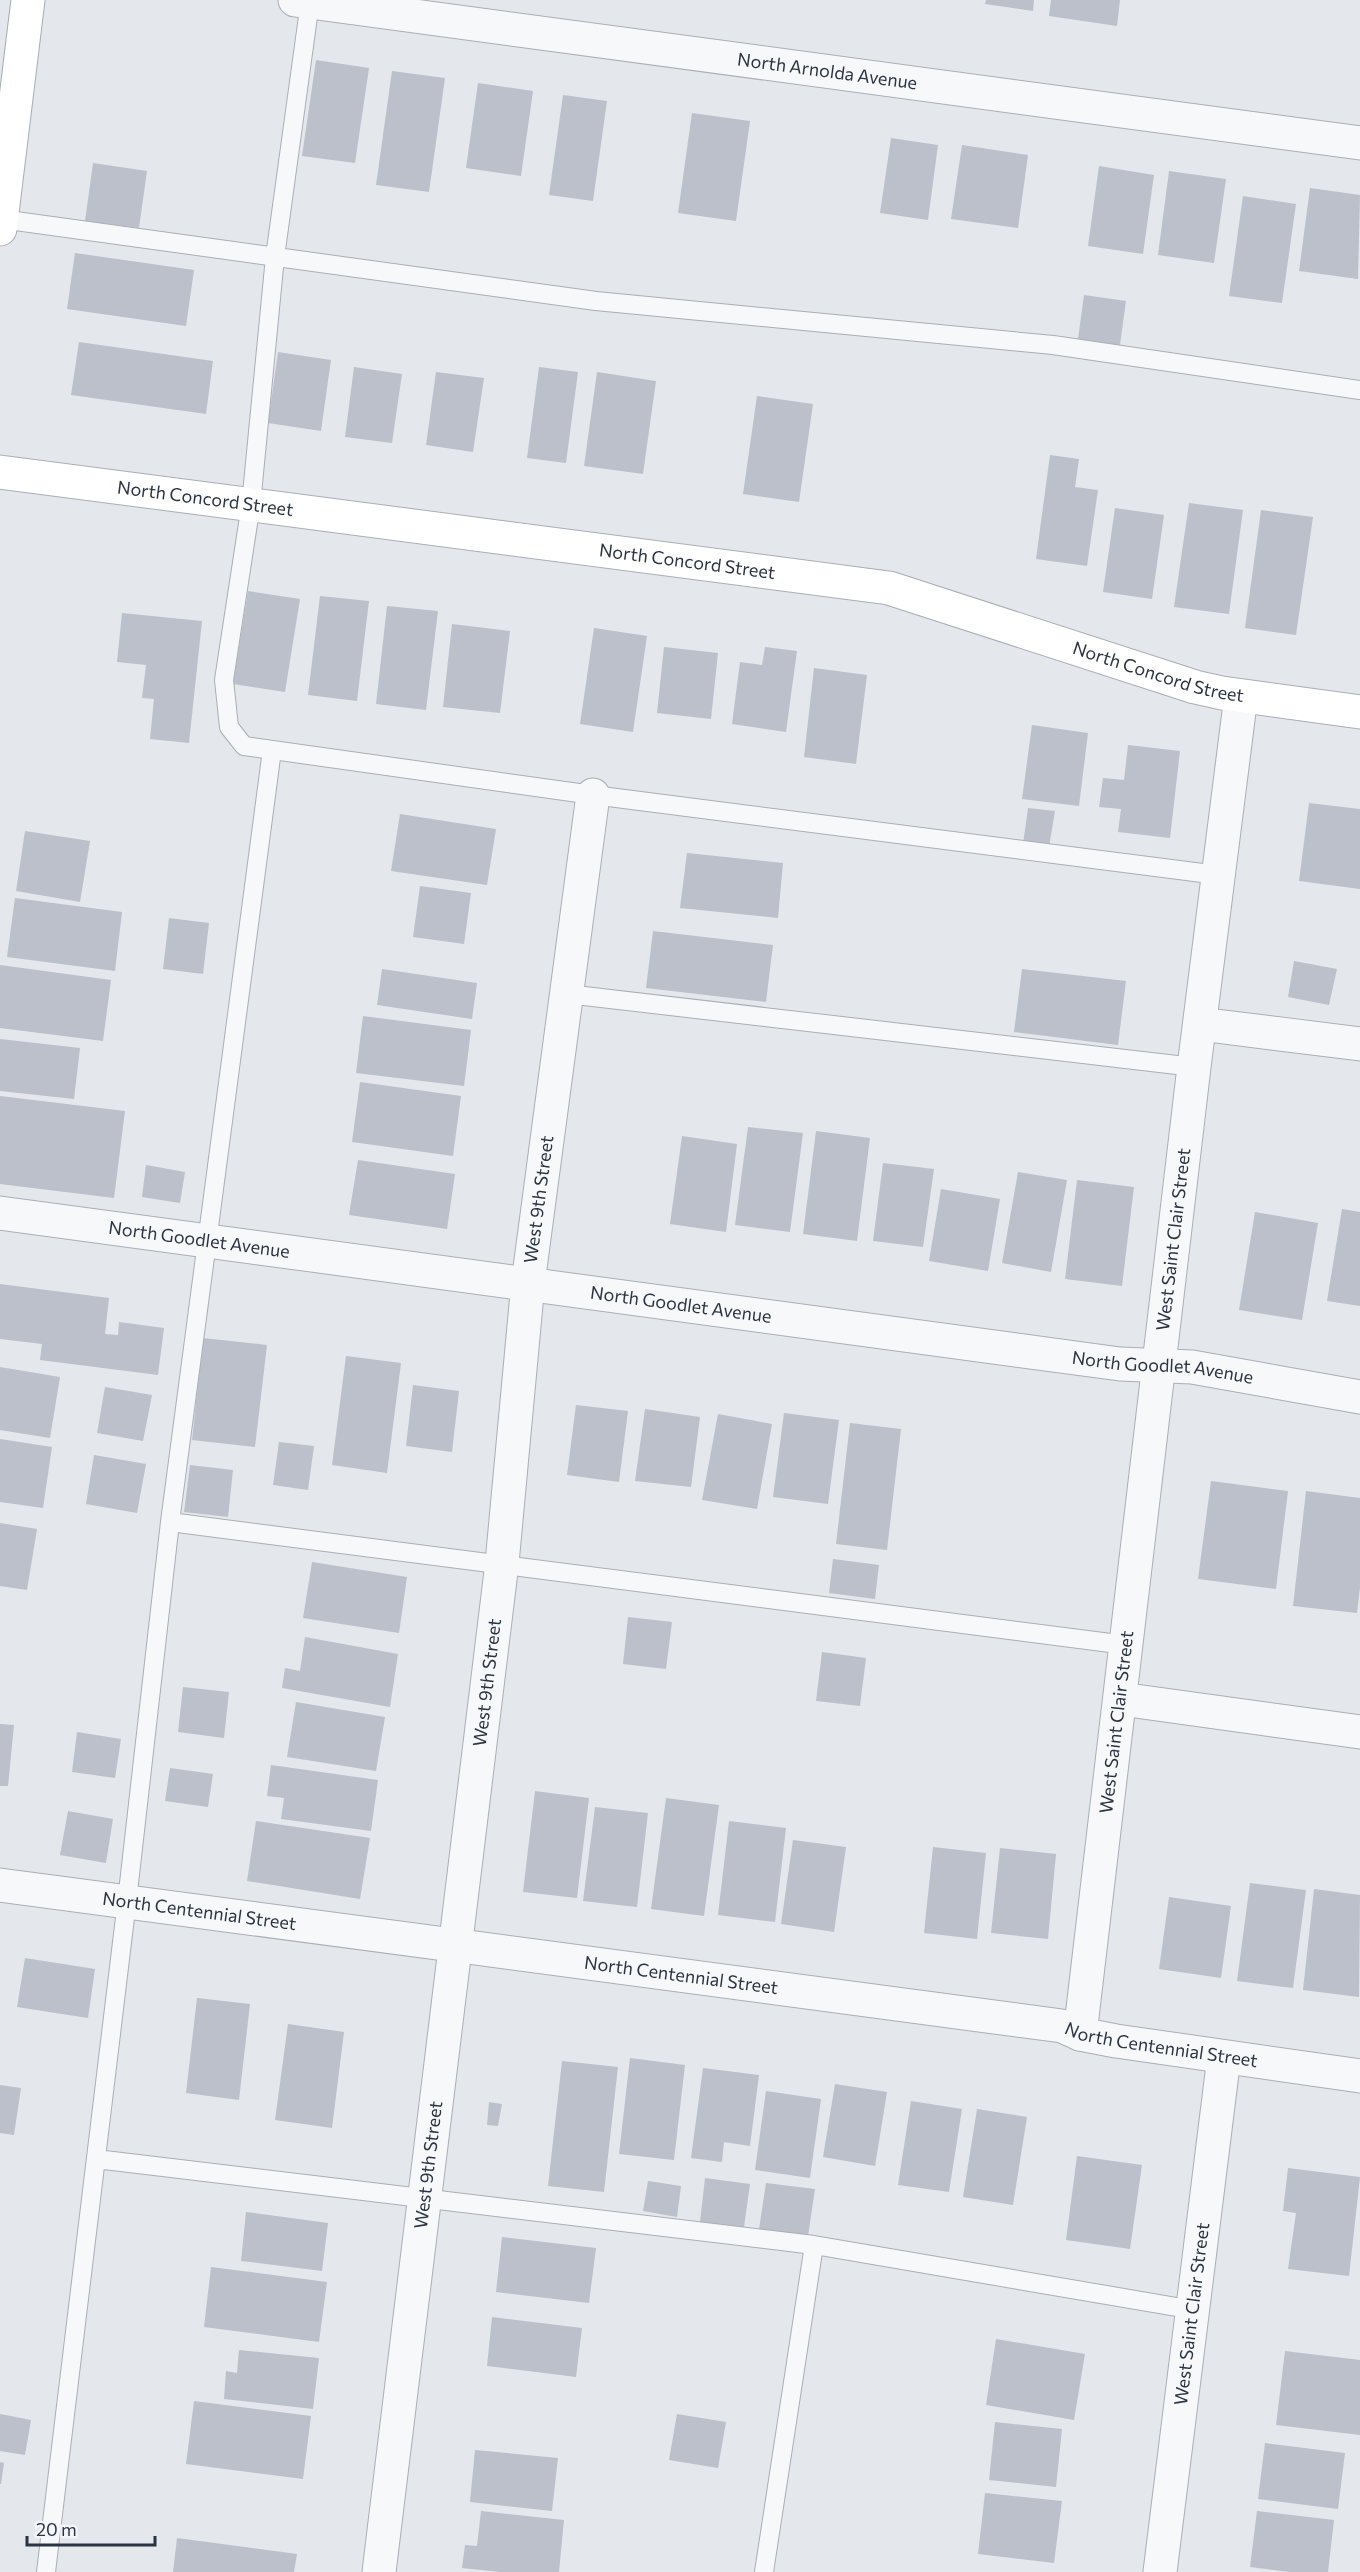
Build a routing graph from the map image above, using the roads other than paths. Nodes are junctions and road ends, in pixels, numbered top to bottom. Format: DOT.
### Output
graph roads {
  1 [pos="28,0"];
  2 [pos="316,2"];
  3 [pos="1360,143"];
  4 [pos="1,224"];
  5 [pos="275,257"];
  6 [pos="1360,390"];
  7 [pos="0,472"];
  8 [pos="251,504"];
  9 [pos="1241,696"];
  10 [pos="1360,712"];
  11 [pos="272,750"];
  12 [pos="593,795"];
  13 [pos="1218,875"];
  14 [pos="567,994"];
  15 [pos="1200,1024"];
  16 [pos="1360,1044"];
  17 [pos="1194,1067"];
  18 [pos="0,1214"];
  19 [pos="206,1241"];
  20 [pos="528,1283"];
  21 [pos="1161,1366"];
  22 [pos="1360,1397"];
  23 [pos="170,1522"];
  24 [pos="501,1563"];
  25 [pos="1126,1645"];
  26 [pos="1121,1699"];
  27 [pos="1360,1732"];
  28 [pos="0,1885"];
  29 [pos="128,1901"];
  30 [pos="455,1946"];
  31 [pos="1080,2034"];
  32 [pos="1224,2057"];
  33 [pos="1360,2076"];
  34 [pos="96,2159"];
  35 [pos="424,2197"];
  36 [pos="814,2245"];
  37 [pos="1194,2310"];
  38 [pos="46,2572"];
  39 [pos="379,2572"];
  40 [pos="764,2572"];
  41 [pos="1160,2572"];
  1 -- 4 [label="main road"];
  2 -- 3 [label="street, North Arnolda Avenue"];
  2 -- 5 [label="lane"];
  4 -- 5 [label="lane"];
  5 -- 6 [label="lane"];
  5 -- 8 [label="lane"];
  7 -- 8 [label="main road, North Concord Street"];
  8 -- 9 [label="main road, North Concord Street"];
  8 -- 11 [label="lane"];
  9 -- 10 [label="main road, North Concord Street"];
  9 -- 13 [label="street, West Saint Clair Street"];
  11 -- 12 [label="lane"];
  11 -- 19 [label="lane"];
  12 -- 13 [label="lane"];
  12 -- 14 [label="street, West 9th Street"];
  13 -- 15 [label="street, West Saint Clair Street"];
  14 -- 17 [label="lane"];
  14 -- 20 [label="street, West 9th Street"];
  15 -- 16 [label="street"];
  15 -- 17 [label="street, West Saint Clair Street"];
  17 -- 21 [label="street, West Saint Clair Street"];
  18 -- 19 [label="street, North Goodlet Avenue"];
  19 -- 20 [label="street, North Goodlet Avenue"];
  19 -- 23 [label="lane"];
  20 -- 21 [label="street, North Goodlet Avenue"];
  20 -- 24 [label="street, West 9th Street"];
  21 -- 22 [label="street, North Goodlet Avenue"];
  21 -- 25 [label="street, West Saint Clair Street"];
  23 -- 24 [label="lane"];
  23 -- 29 [label="lane"];
  24 -- 25 [label="lane"];
  24 -- 30 [label="street, West 9th Street"];
  25 -- 26 [label="street, West Saint Clair Street"];
  26 -- 27 [label="street"];
  26 -- 31 [label="street, West Saint Clair Street"];
  28 -- 29 [label="street, North Centennial Street"];
  29 -- 30 [label="street, North Centennial Street"];
  29 -- 34 [label="lane"];
  30 -- 31 [label="street, North Centennial Street"];
  30 -- 35 [label="street, West 9th Street"];
  31 -- 32 [label="street, North Centennial Street"];
  32 -- 33 [label="street, North Centennial Street"];
  32 -- 37 [label="street, West Saint Clair Street"];
  34 -- 35 [label="lane"];
  34 -- 38 [label="lane"];
  35 -- 36 [label="lane"];
  35 -- 39 [label="street, West 9th Street"];
  36 -- 37 [label="lane"];
  36 -- 40 [label="lane"];
  37 -- 41 [label="street, West Saint Clair Street"];
}
